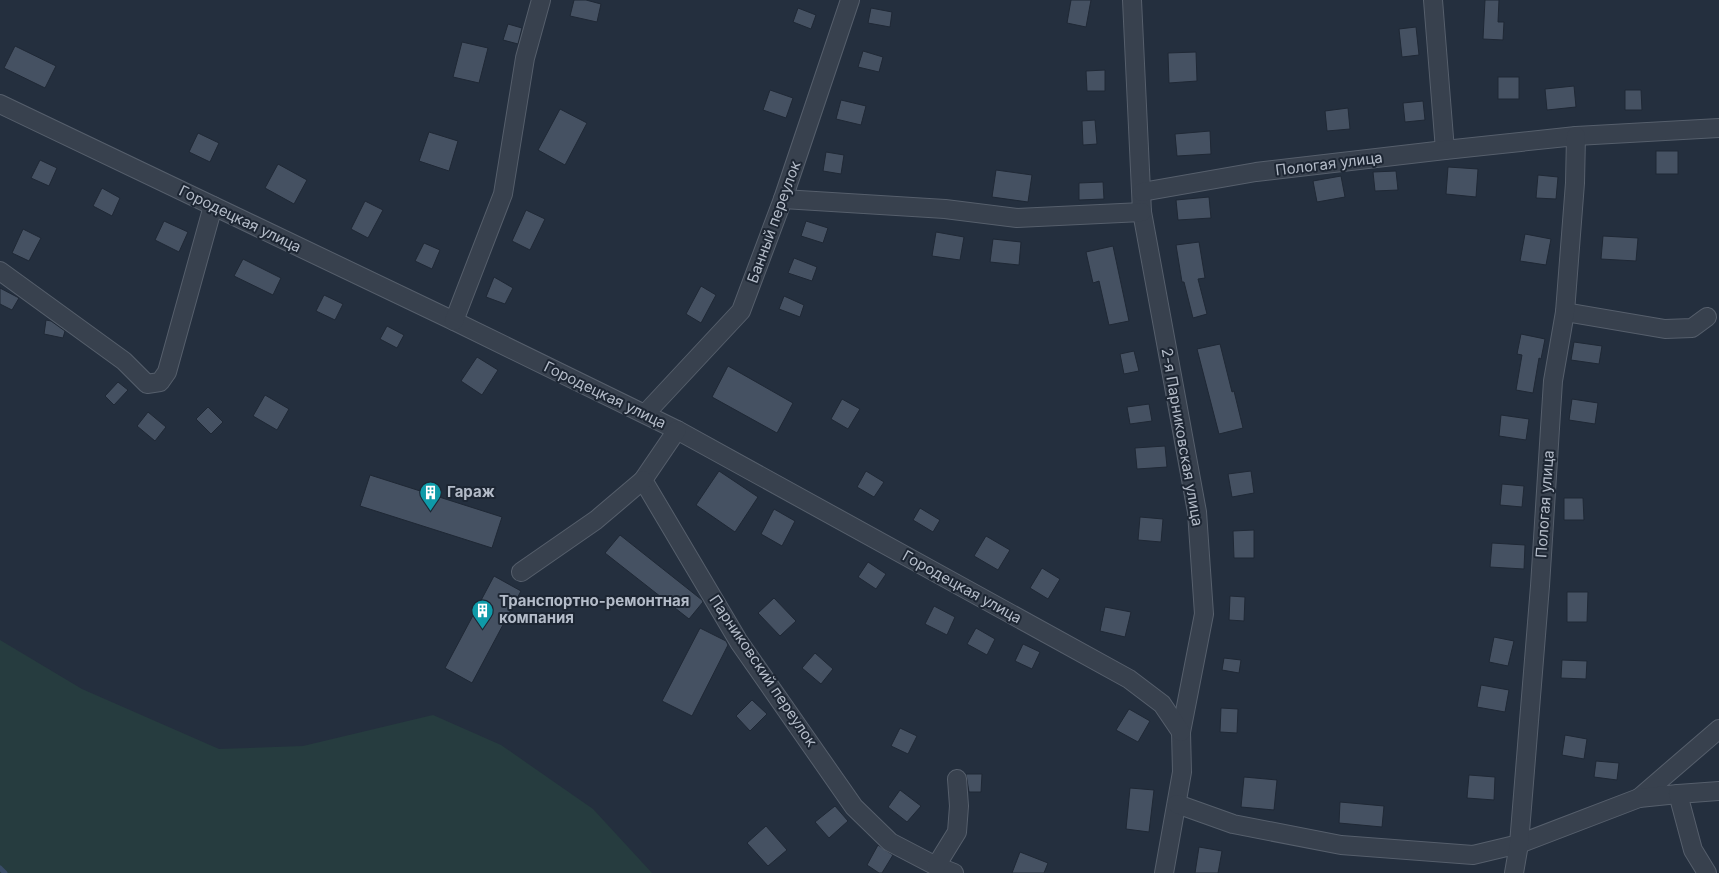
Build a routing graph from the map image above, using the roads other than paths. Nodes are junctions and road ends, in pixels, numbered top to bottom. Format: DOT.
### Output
graph roads {
  1 [pos="541,0"];
  2 [pos="850,0"];
  3 [pos="1132,0"];
  4 [pos="1432,0"];
  5 [pos="0,104"];
  6 [pos="1719,128"];
  7 [pos="1576,136"];
  8 [pos="1445,150"];
  9 [pos="1142,192"];
  10 [pos="783,199"];
  11 [pos="213,206"];
  12 [pos="1142,212"];
  13 [pos="0,271"];
  14 [pos="1565,312"];
  15 [pos="1707,317"];
  16 [pos="454,321"];
  17 [pos="645,414"];
  18 [pos="677,430"];
  19 [pos="643,480"];
  20 [pos="521,572"];
  21 [pos="1719,729"];
  22 [pos="1181,732"];
  23 [pos="957,779"];
  24 [pos="1719,791"];
  25 [pos="1678,794"];
  26 [pos="1639,798"];
  27 [pos="1177,804"];
  28 [pos="1519,844"];
  29 [pos="936,866"];
  30 [pos="954,873"];
  31 [pos="1164,873"];
  32 [pos="1514,873"];
  33 [pos="1707,873"];
  1 -- 16 [label="street"];
  2 -- 10 [label="street, Банный переулок"];
  3 -- 9 [label="street, 2-я Парниковская улица"];
  4 -- 8 [label="street"];
  5 -- 11 [label="street, Городецкая улица"];
  6 -- 7 [label="street, Пологая улица"];
  7 -- 8 [label="street, Пологая улица"];
  7 -- 14 [label="street, Пологая улица"];
  8 -- 9 [label="street, Пологая улица"];
  9 -- 12 [label="street, 2-я Парниковская улица"];
  10 -- 12 [label="street"];
  10 -- 17 [label="street, Банный переулок"];
  11 -- 13 [label="street"];
  11 -- 16 [label="street, Городецкая улица"];
  12 -- 22 [label="street, 2-я Парниковская улица"];
  14 -- 15 [label="street"];
  14 -- 28 [label="street, Пологая улица"];
  16 -- 17 [label="street, Городецкая улица"];
  17 -- 18 [label="street, Городецкая улица"];
  18 -- 19 [label="street"];
  18 -- 22 [label="street, Городецкая улица"];
  19 -- 20 [label="street"];
  19 -- 29 [label="street, Парниковский переулок"];
  21 -- 26 [label="street"];
  22 -- 27 [label="street, 2-я Парниковская улица"];
  23 -- 29 [label="street"];
  24 -- 25 [label="street"];
  25 -- 26 [label="street"];
  25 -- 33 [label="street"];
  26 -- 28 [label="street"];
  27 -- 28 [label="street"];
  27 -- 31 [label="street, 2-я Парниковская улица"];
  28 -- 32 [label="street, Пологая улица"];
  29 -- 30 [label="street, Парниковский переулок"];
}
